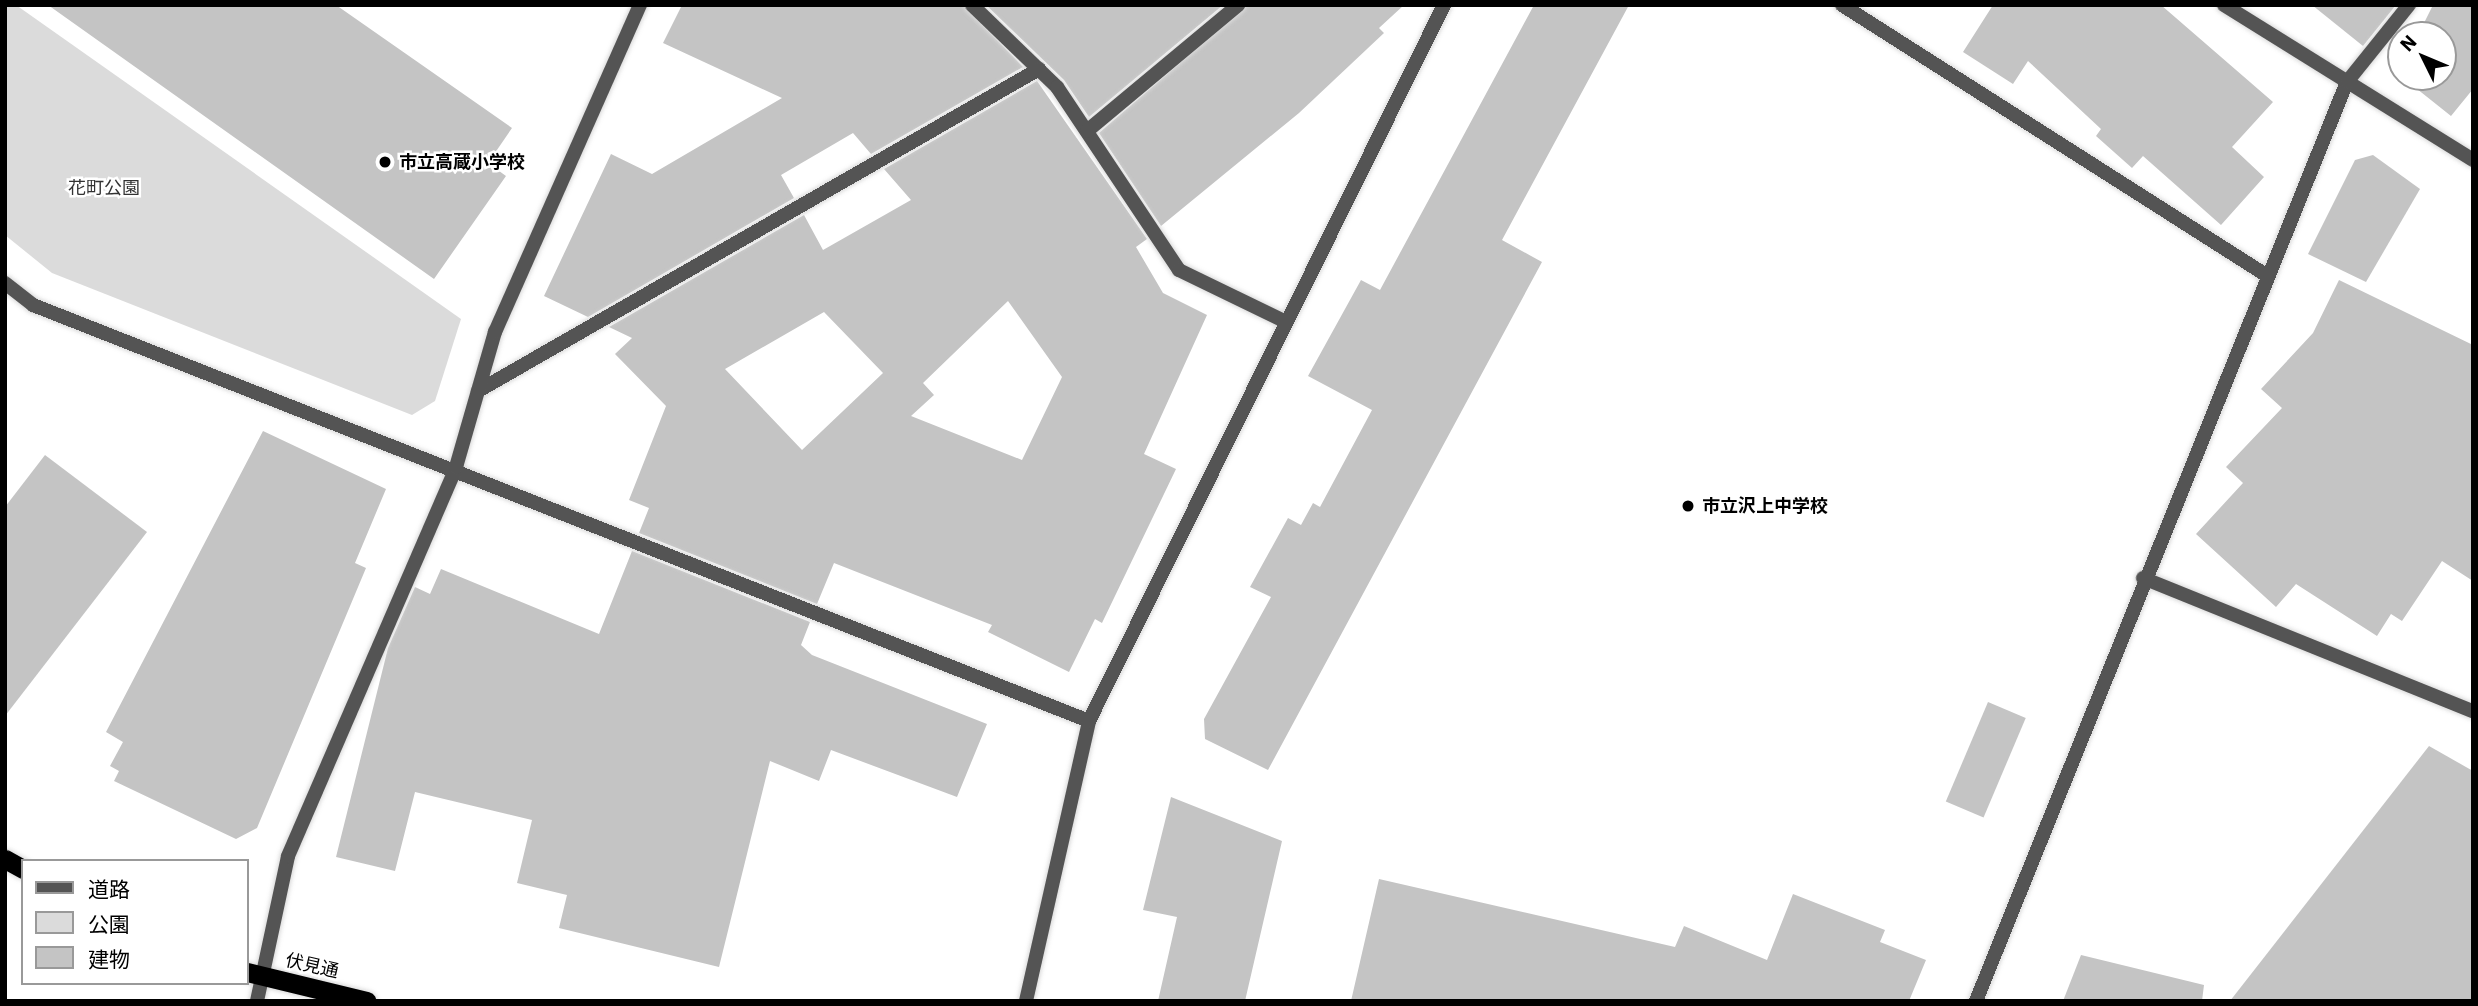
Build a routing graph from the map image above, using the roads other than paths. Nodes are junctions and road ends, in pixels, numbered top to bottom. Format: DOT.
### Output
graph roads {
  1 [pos="640,5"];
  2 [pos="972,5"];
  3 [pos="1238,5"];
  4 [pos="1444,5"];
  5 [pos="1842,5"];
  6 [pos="2224,5"];
  7 [pos="2409,5"];
  8 [pos="1039,69"];
  9 [pos="2347,82"];
  10 [pos="1087,131"];
  11 [pos="2473,160"];
  12 [pos="2266,275"];
  13 [pos="5,283"];
  14 [pos="1286,322"];
  15 [pos="478,391"];
  16 [pos="456,467"];
  17 [pos="2143,578"];
  18 [pos="2473,711"];
  19 [pos="1089,720"];
  20 [pos="5,859"];
  21 [pos="21,868"];
  22 [pos="255,974"];
  23 [pos="257,1001"];
  24 [pos="367,1001"];
  25 [pos="1026,1001"];
  26 [pos="1976,1001"];
  1 -- 15 [label="street"];
  2 -- 8 [label="street"];
  3 -- 10 [label="street"];
  4 -- 14 [label="street"];
  5 -- 12 [label="street"];
  6 -- 9 [label="street"];
  7 -- 9 [label="street"];
  8 -- 10 [label="street"];
  8 -- 15 [label="street"];
  9 -- 11 [label="street"];
  9 -- 12 [label="street"];
  10 -- 14 [label="street"];
  12 -- 17 [label="street"];
  13 -- 16 [label="street"];
  14 -- 19 [label="street"];
  15 -- 16 [label="street"];
  16 -- 19 [label="street"];
  16 -- 22 [label="street"];
  17 -- 18 [label="street"];
  17 -- 26 [label="street"];
  19 -- 25 [label="street"];
  20 -- 21 [label="highway"];
  22 -- 23 [label="street"];
  22 -- 24 [label="highway, 伏見通"];
}
